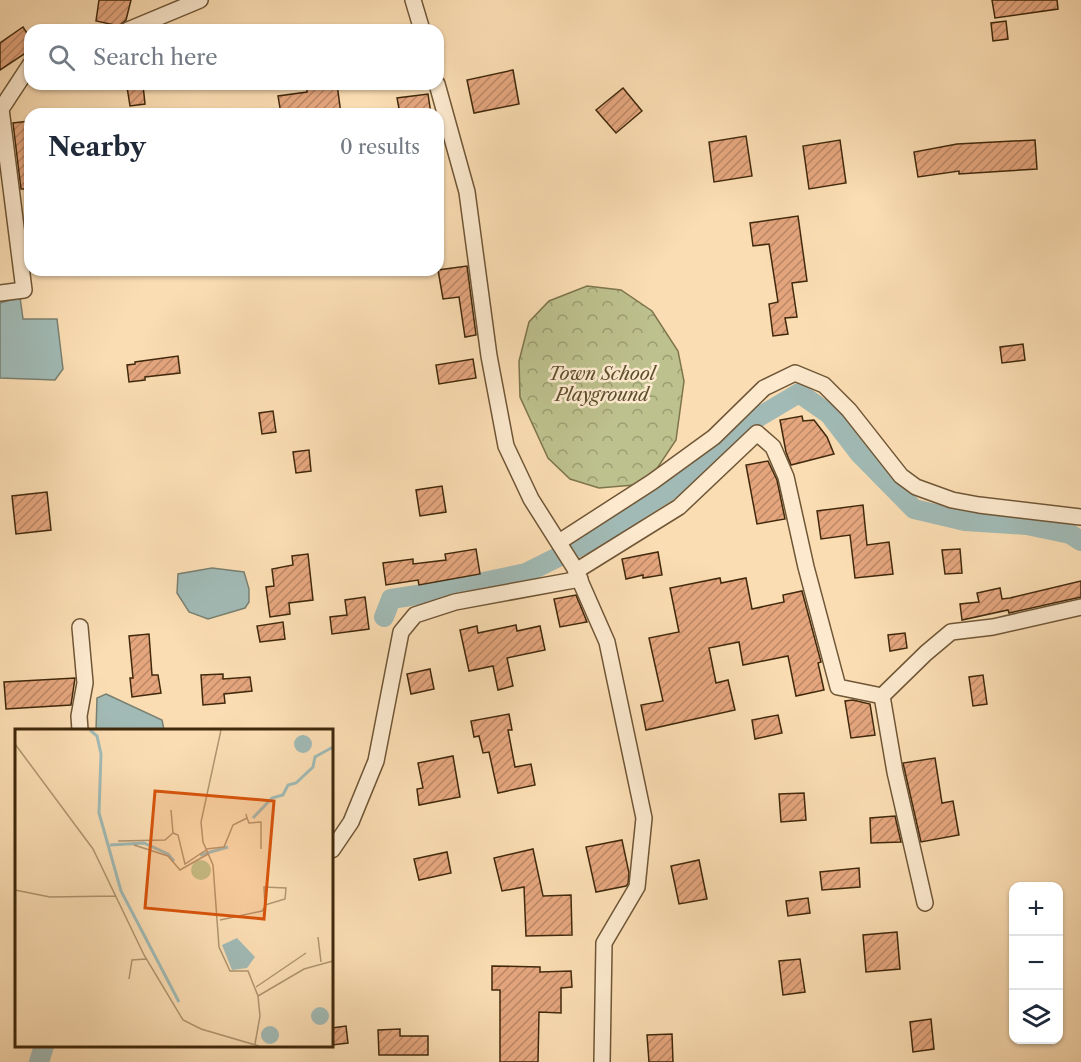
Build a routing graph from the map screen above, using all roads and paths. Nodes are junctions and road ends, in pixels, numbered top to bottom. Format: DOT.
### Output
graph roads {
  1 [pos="200,0"];
  2 [pos="413,0"];
  3 [pos="142,24"];
  4 [pos="420,24"];
  5 [pos="24,74"];
  6 [pos="439,90"];
  7 [pos="444,108"];
  8 [pos="444,109"];
  9 [pos="1,123"];
  10 [pos="0,293"];
  11 [pos="1081,517"];
  12 [pos="557,539"];
  13 [pos="577,573"];
  14 [pos="1081,607"];
  15 [pos="80,627"];
  16 [pos="882,696"];
  17 [pos="80,729"];
  18 [pos="333,849"];
  19 [pos="925,903"];
  20 [pos="602,1062"];
  1 -- 3 [label="street"];
  2 -- 4 [label="street"];
  5 -- 9 [label="street"];
  6 -- 7 [label="street"];
  8 -- 12 [label="street"];
  9 -- 10 [label="street"];
  11 -- 12 [label="street"];
  12 -- 13 [label="street"];
  13 -- 16 [label="street"];
  13 -- 18 [label="street"];
  13 -- 20 [label="street"];
  14 -- 16 [label="street"];
  15 -- 17 [label="street"];
  16 -- 19 [label="street"];
}
